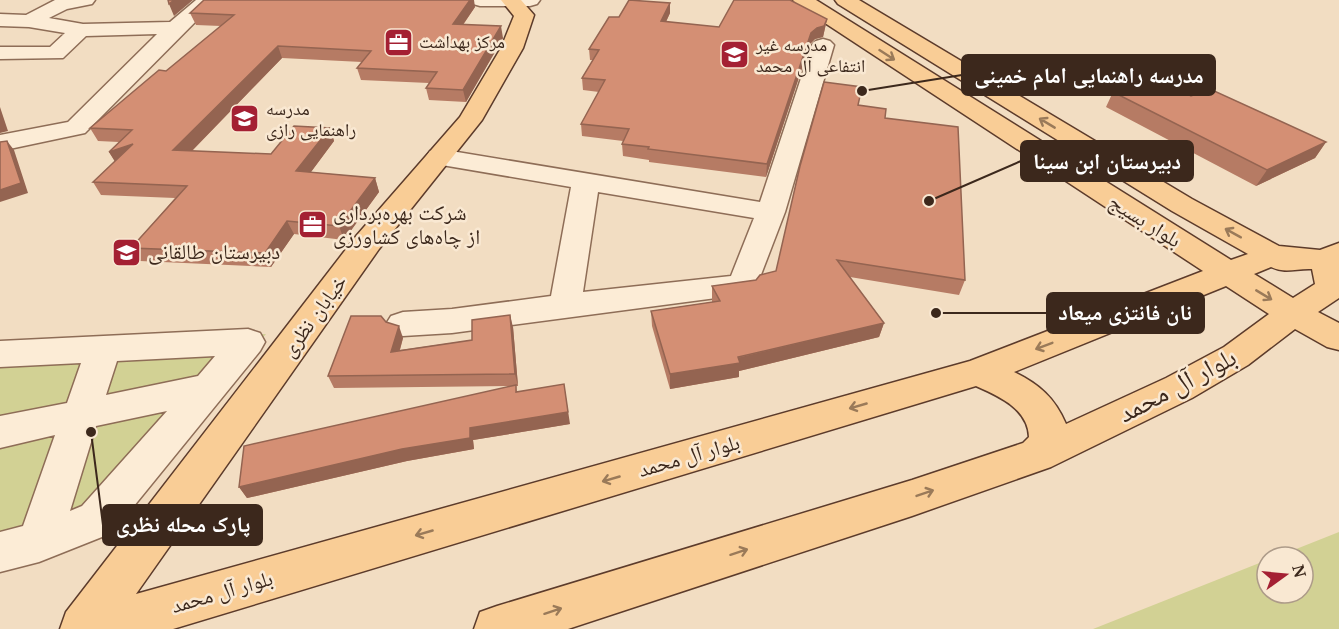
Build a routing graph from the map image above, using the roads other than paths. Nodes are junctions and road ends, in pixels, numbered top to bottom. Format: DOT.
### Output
graph roads {
  1 [pos="85,0"];
  2 [pos="207,0"];
  3 [pos="480,0"];
  4 [pos="803,0"];
  5 [pos="845,0"];
  6 [pos="518,1"];
  7 [pos="0,20"];
  8 [pos="29,21"];
  9 [pos="175,28"];
  10 [pos="81,30"];
  11 [pos="823,45"];
  12 [pos="0,53"];
  13 [pos="0,144"];
  14 [pos="439,157"];
  15 [pos="586,182"];
  16 [pos="771,212"];
  17 [pos="1274,255"];
  18 [pos="1228,273"];
  19 [pos="1334,274"];
  20 [pos="565,305"];
  21 [pos="1293,313"];
  22 [pos="403,324"];
  23 [pos="1339,338"];
  24 [pos="103,348"];
  25 [pos="0,354"];
  26 [pos="978,372"];
  27 [pos="211,387"];
  28 [pos="81,416"];
  29 [pos="0,432"];
  30 [pos="1037,455"];
  31 [pos="20,547"];
  32 [pos="83,629"];
  33 [pos="94,629"];
  34 [pos="497,629"];
  1 -- 8 [label="street"];
  2 -- 9 [label="street"];
  3 -- 6 [label="street"];
  4 -- 18 [label="main road, بلوار بسیج, one-way"];
  17 -- 5 [label="main road, بلوار بسیج, one-way"];
  6 -- 14 [label="main road, خیابان نظری"];
  7 -- 8 [label="street"];
  8 -- 10 [label="street"];
  9 -- 10 [label="street"];
  9 -- 13 [label="street"];
  10 -- 12 [label="street"];
  11 -- 16 [label="street"];
  14 -- 15 [label="street"];
  14 -- 32 [label="main road, خیابان نظری"];
  15 -- 16 [label="street"];
  15 -- 20 [label="street"];
  16 -- 20 [label="street"];
  17 -- 18 [label="main road, بلوار آل محمد"];
  17 -- 19 [label="main road"];
  18 -- 21 [label="main road, بلوار بسیج, one-way"];
  18 -- 26 [label="main road, بلوار آل محمد, one-way"];
  19 -- 21 [label="main road, بلوار آل محمد"];
  20 -- 22 [label="street"];
  21 -- 23 [label="main road, بلوار بسیج"];
  21 -- 30 [label="main road, بلوار آل محمد"];
  24 -- 25 [label="street"];
  24 -- 27 [label="street"];
  24 -- 28 [label="street"];
  26 -- 30 [label="main road"];
  26 -- 33 [label="main road, بلوار آل محمد, one-way"];
  27 -- 28 [label="street"];
  27 -- 31 [label="street"];
  28 -- 29 [label="street"];
  28 -- 31 [label="street"];
  34 -- 30 [label="main road, بلوار آل محمد, one-way"];
}
